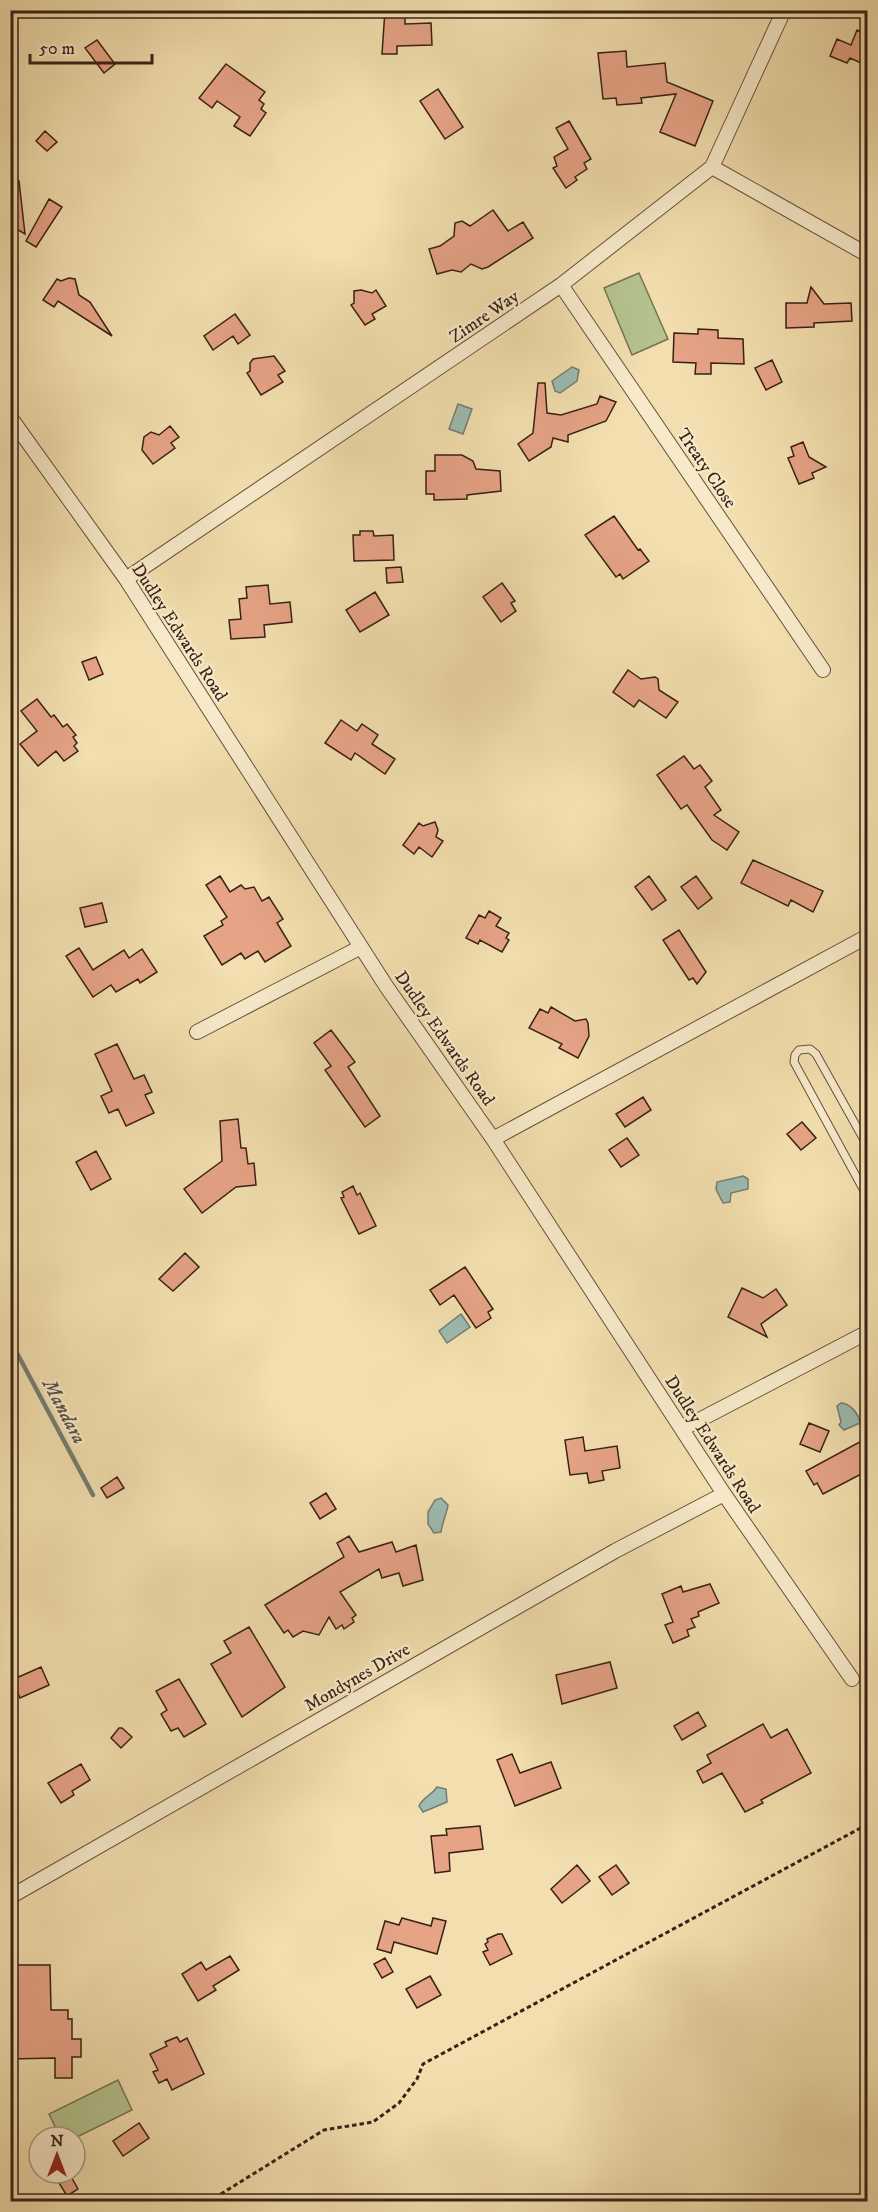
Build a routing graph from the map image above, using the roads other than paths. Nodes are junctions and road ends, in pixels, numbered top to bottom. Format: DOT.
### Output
graph roads {
  1 [pos="784,10"];
  2 [pos="712,167"];
  3 [pos="867,255"];
  4 [pos="561,285"];
  5 [pos="10,417"];
  6 [pos="126,579"];
  7 [pos="823,670"];
  8 [pos="867,936"];
  9 [pos="361,947"];
  10 [pos="197,1032"];
  11 [pos="493,1138"];
  12 [pos="867,1147"];
  13 [pos="867,1198"];
  14 [pos="867,1332"];
  15 [pos="682,1429"];
  16 [pos="724,1494"];
  17 [pos="852,1679"];
  18 [pos="10,1897"];
  1 -- 2 [label="street, Zimre Way"];
  2 -- 3 [label="street"];
  2 -- 4 [label="street, Zimre Way"];
  4 -- 6 [label="street, Zimre Way"];
  4 -- 7 [label="street, Treaty Close"];
  5 -- 6 [label="street, Dudley Edwards Road"];
  6 -- 9 [label="street, Dudley Edwards Road"];
  8 -- 11 [label="street"];
  9 -- 10 [label="street"];
  9 -- 11 [label="street, Dudley Edwards Road"];
  11 -- 15 [label="street, Dudley Edwards Road"];
  12 -- 13 [label="lane"];
  14 -- 15 [label="street"];
  15 -- 16 [label="street, Dudley Edwards Road"];
  16 -- 17 [label="street, Dudley Edwards Road"];
  16 -- 18 [label="street, Mondynes Drive"];
}
